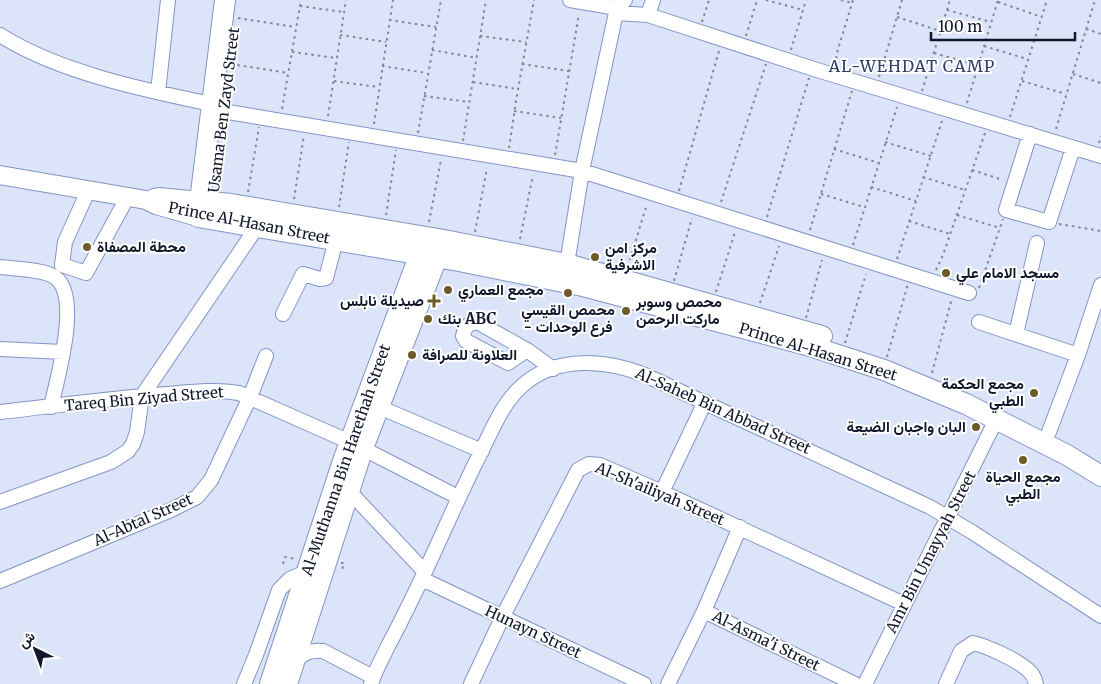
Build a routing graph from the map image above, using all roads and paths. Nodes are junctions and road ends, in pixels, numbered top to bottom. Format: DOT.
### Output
graph roads {
  1 [pos="168,0"];
  2 [pos="225,0"];
  3 [pos="300,0"];
  4 [pos="346,0"];
  5 [pos="393,0"];
  6 [pos="440,0"];
  7 [pos="486,0"];
  8 [pos="534,0"];
  9 [pos="653,0"];
  10 [pos="709,0"];
  11 [pos="757,0"];
  12 [pos="766,0"];
  13 [pos="806,0"];
  14 [pos="841,0"];
  15 [pos="853,0"];
  16 [pos="902,0"];
  17 [pos="950,0"];
  18 [pos="1047,0"];
  19 [pos="1095,0"];
  20 [pos="575,1"];
  21 [pos="998,1"];
  22 [pos="852,4"];
  23 [pos="300,6"];
  24 [pos="619,7"];
  25 [pos="237,9"];
  26 [pos="803,10"];
  27 [pos="947,10"];
  28 [pos="344,12"];
  29 [pos="648,15"];
  30 [pos="1042,16"];
  31 [pos="897,17"];
  32 [pos="390,20"];
  33 [pos="992,23"];
  34 [pos="436,27"];
  35 [pos="296,28"];
  36 [pos="1086,30"];
  37 [pos="941,31"];
  38 [pos="699,32"];
  39 [pos="1101,34"];
  40 [pos="0,35"];
  41 [pos="340,35"];
  42 [pos="480,36"];
  43 [pos="722,39"];
  44 [pos="386,42"];
  45 [pos="526,42"];
  46 [pos="743,46"];
  47 [pos="984,46"];
  48 [pos="432,50"];
  49 [pos="292,52"];
  50 [pos="934,53"];
  51 [pos="769,54"];
  52 [pos="337,58"];
  53 [pos="477,58"];
  54 [pos="1028,60"];
  55 [pos="788,61"];
  56 [pos="229,64"];
  57 [pos="522,64"];
  58 [pos="382,66"];
  59 [pos="978,66"];
  60 [pos="812,69"];
  61 [pos="569,71"];
  62 [pos="288,73"];
  63 [pos="428,73"];
  64 [pos="1072,74"];
  65 [pos="840,77"];
  66 [pos="334,81"];
  67 [pos="1022,81"];
  68 [pos="473,82"];
  69 [pos="855,82"];
  70 [pos="1101,83"];
  71 [pos="379,87"];
  72 [pos="876,88"];
  73 [pos="518,89"];
  74 [pos="158,92"];
  75 [pos="1066,94"];
  76 [pos="900,95"];
  77 [pos="424,96"];
  78 [pos="919,101"];
  79 [pos="469,102"];
  80 [pos="217,108"];
  81 [pos="946,109"];
  82 [pos="514,111"];
  83 [pos="964,114"];
  84 [pos="261,118"];
  85 [pos="561,118"];
  86 [pos="280,121"];
  87 [pos="989,122"];
  88 [pos="306,125"];
  89 [pos="1007,127"];
  90 [pos="327,129"];
  91 [pos="351,133"];
  92 [pos="1030,134"];
  93 [pos="372,136"];
  94 [pos="397,140"];
  95 [pos="1052,141"];
  96 [pos="885,142"];
  97 [pos="416,143"];
  98 [pos="443,148"];
  99 [pos="1073,148"];
  100 [pos="834,149"];
  101 [pos="461,151"];
  102 [pos="489,156"];
  103 [pos="931,156"];
  104 [pos="1101,156"];
  105 [pos="508,159"];
  106 [pos="536,163"];
  107 [pos="879,163"];
  108 [pos="553,166"];
  109 [pos="972,170"];
  110 [pos="582,171"];
  111 [pos="0,175"];
  112 [pos="924,177"];
  113 [pos="1014,184"];
  114 [pos="871,188"];
  115 [pos="965,190"];
  116 [pos="88,191"];
  117 [pos="650,192"];
  118 [pos="821,194"];
  119 [pos="128,198"];
  120 [pos="676,200"];
  121 [pos="916,201"];
  122 [pos="216,205"];
  123 [pos="695,206"];
  124 [pos="865,208"];
  125 [pos="1006,210"];
  126 [pos="718,213"];
  127 [pos="292,214"];
  128 [pos="957,215"];
  129 [pos="738,220"];
  130 [pos="909,221"];
  131 [pos="1049,222"];
  132 [pos="256,226"];
  133 [pos="763,228"];
  134 [pos="1000,228"];
  135 [pos="384,230"];
  136 [pos="336,231"];
  137 [pos="1101,231"];
  138 [pos="782,234"];
  139 [pos="950,234"];
  140 [pos="806,242"];
  141 [pos="1037,242"];
  142 [pos="473,245"];
  143 [pos="432,247"];
  144 [pos="826,248"];
  145 [pos="392,250"];
  146 [pos="517,254"];
  147 [pos="850,255"];
  148 [pos="459,261"];
  149 [pos="870,262"];
  150 [pos="567,264"];
  151 [pos="0,267"];
  152 [pos="893,269"];
  153 [pos="910,275"];
  154 [pos="585,277"];
  155 [pos="420,278"];
  156 [pos="624,279"];
  157 [pos="932,282"];
  158 [pos="1101,285"];
  159 [pos="955,289"];
  160 [pos="671,292"];
  161 [pos="969,294"];
  162 [pos="712,304"];
  163 [pos="283,314"];
  164 [pos="756,316"];
  165 [pos="979,322"];
  166 [pos="803,330"];
  167 [pos="1016,334"];
  168 [pos="845,343"];
  169 [pos="0,350"];
  170 [pos="527,350"];
  171 [pos="63,352"];
  172 [pos="1078,355"];
  173 [pos="266,356"];
  174 [pos="887,358"];
  175 [pos="553,369"];
  176 [pos="931,375"];
  177 [pos="142,396"];
  178 [pos="250,397"];
  179 [pos="705,402"];
  180 [pos="51,407"];
  181 [pos="379,407"];
  182 [pos="0,412"];
  183 [pos="996,420"];
  184 [pos="1049,432"];
  185 [pos="352,449"];
  186 [pos="482,451"];
  187 [pos="1101,462"];
  188 [pos="1101,476"];
  189 [pos="350,491"];
  190 [pos="662,492"];
  191 [pos="458,497"];
  192 [pos="0,502"];
  193 [pos="342,513"];
  194 [pos="949,518"];
  195 [pos="740,527"];
  196 [pos="285,558"];
  197 [pos="283,564"];
  198 [pos="306,572"];
  199 [pos="423,576"];
  200 [pos="0,581"];
  201 [pos="904,604"];
  202 [pos="312,610"];
  203 [pos="704,611"];
  204 [pos="1101,616"];
  205 [pos="502,618"];
  206 [pos="295,664"];
  207 [pos="372,681"];
  208 [pos="244,684"];
  209 [pos="270,684"];
  210 [pos="288,684"];
  211 [pos="471,684"];
  212 [pos="644,684"];
  213 [pos="668,684"];
  214 [pos="855,684"];
  215 [pos="865,684"];
  216 [pos="946,684"];
  217 [pos="1036,684"];
  1 -- 74 [label="street"];
  2 -- 80 [label="highway, Usama Ben Zayd Street"];
  3 -- 23 [label="path"];
  4 -- 28 [label="path"];
  5 -- 32 [label="path"];
  6 -- 34 [label="path"];
  7 -- 42 [label="path"];
  8 -- 45 [label="path"];
  9 -- 29 [label="street"];
  10 -- 38 [label="path"];
  11 -- 46 [label="path"];
  12 -- 26 [label="path"];
  13 -- 26 [label="path"];
  14 -- 22 [label="path"];
  15 -- 22 [label="path"];
  16 -- 31 [label="path"];
  17 -- 27 [label="path"];
  18 -- 30 [label="path"];
  19 -- 36 [label="path"];
  20 -- 24 [label="street"];
  20 -- 61 [label="path"];
  21 -- 30 [label="path"];
  21 -- 33 [label="path"];
  22 -- 65 [label="path"];
  23 -- 28 [label="path"];
  23 -- 35 [label="path"];
  24 -- 29 [label="street"];
  24 -- 110 [label="street"];
  25 -- 35 [label="path"];
  25 -- 56 [label="highway, Usama Ben Zayd Street"];
  26 -- 55 [label="path"];
  27 -- 33 [label="path"];
  27 -- 37 [label="path"];
  28 -- 41 [label="path"];
  29 -- 38 [label="street"];
  30 -- 54 [label="path"];
  31 -- 37 [label="path"];
  31 -- 72 [label="path"];
  32 -- 34 [label="path"];
  32 -- 44 [label="path"];
  33 -- 47 [label="path"];
  34 -- 48 [label="path"];
  35 -- 49 [label="path"];
  36 -- 39 [label="path"];
  36 -- 64 [label="path"];
  37 -- 50 [label="path"];
  38 -- 43 [label="street"];
  40 -- 74 [label="street"];
  41 -- 44 [label="path"];
  41 -- 52 [label="path"];
  42 -- 45 [label="path"];
  42 -- 53 [label="path"];
  43 -- 46 [label="street"];
  43 -- 120 [label="path"];
  44 -- 58 [label="path"];
  45 -- 57 [label="path"];
  46 -- 51 [label="street"];
  47 -- 54 [label="path"];
  47 -- 59 [label="path"];
  48 -- 53 [label="path"];
  48 -- 63 [label="path"];
  49 -- 52 [label="path"];
  49 -- 62 [label="path"];
  50 -- 59 [label="path"];
  50 -- 78 [label="path"];
  51 -- 55 [label="street"];
  51 -- 126 [label="path"];
  52 -- 66 [label="path"];
  53 -- 68 [label="path"];
  54 -- 67 [label="path"];
  55 -- 60 [label="street"];
  56 -- 62 [label="path"];
  56 -- 80 [label="highway, Usama Ben Zayd Street"];
  57 -- 61 [label="path"];
  57 -- 73 [label="path"];
  58 -- 63 [label="path"];
  58 -- 71 [label="path"];
  59 -- 83 [label="path"];
  60 -- 65 [label="street"];
  60 -- 133 [label="path"];
  61 -- 85 [label="path"];
  62 -- 86 [label="path"];
  63 -- 77 [label="path"];
  64 -- 70 [label="path"];
  64 -- 75 [label="path"];
  65 -- 69 [label="street"];
  66 -- 71 [label="path"];
  66 -- 90 [label="path"];
  67 -- 75 [label="path"];
  67 -- 89 [label="path"];
  68 -- 73 [label="path"];
  68 -- 79 [label="path"];
  69 -- 72 [label="street"];
  69 -- 100 [label="path"];
  71 -- 93 [label="path"];
  72 -- 76 [label="street"];
  73 -- 82 [label="path"];
  74 -- 80 [label="street"];
  75 -- 95 [label="path"];
  76 -- 78 [label="street"];
  76 -- 96 [label="path"];
  77 -- 79 [label="path"];
  77 -- 97 [label="path"];
  78 -- 81 [label="street"];
  79 -- 101 [label="path"];
  80 -- 84 [label="street"];
  80 -- 122 [label="highway, Usama Ben Zayd Street"];
  81 -- 83 [label="street"];
  81 -- 103 [label="path"];
  82 -- 85 [label="path"];
  82 -- 105 [label="path"];
  83 -- 87 [label="street"];
  84 -- 86 [label="street"];
  84 -- 122 [label="path"];
  85 -- 108 [label="path"];
  86 -- 88 [label="street"];
  87 -- 89 [label="street"];
  87 -- 109 [label="path"];
  88 -- 90 [label="street"];
  88 -- 127 [label="path"];
  89 -- 92 [label="street"];
  90 -- 91 [label="street"];
  91 -- 93 [label="street"];
  91 -- 136 [label="path"];
  92 -- 95 [label="street"];
  92 -- 113 [label="street"];
  93 -- 94 [label="street"];
  94 -- 97 [label="street"];
  94 -- 135 [label="path"];
  95 -- 99 [label="street"];
  96 -- 103 [label="path"];
  96 -- 107 [label="path"];
  97 -- 98 [label="street"];
  98 -- 101 [label="street"];
  98 -- 143 [label="path"];
  99 -- 104 [label="street"];
  99 -- 131 [label="street"];
  100 -- 107 [label="path"];
  100 -- 118 [label="path"];
  101 -- 102 [label="street"];
  102 -- 105 [label="street"];
  102 -- 142 [label="path"];
  103 -- 112 [label="path"];
  105 -- 106 [label="street"];
  106 -- 108 [label="street"];
  106 -- 146 [label="path"];
  107 -- 114 [label="path"];
  108 -- 110 [label="street"];
  109 -- 113 [label="path"];
  109 -- 115 [label="path"];
  110 -- 117 [label="street"];
  110 -- 150 [label="street"];
  111 -- 116 [label="main road, Prince Al-Hasan Street"];
  112 -- 115 [label="path"];
  112 -- 121 [label="path"];
  113 -- 125 [label="street"];
  114 -- 121 [label="path"];
  114 -- 124 [label="path"];
  115 -- 128 [label="path"];
  116 -- 119 [label="main road, Prince Al-Hasan Street"];
  116 -- 119 [label="street"];
  117 -- 120 [label="street"];
  117 -- 156 [label="path"];
  118 -- 124 [label="path"];
  118 -- 140 [label="path"];
  119 -- 122 [label="main road, Prince Al-Hasan Street"];
  120 -- 123 [label="street"];
  121 -- 130 [label="path"];
  122 -- 127 [label="highway, Prince Al-Hasan Street"];
  122 -- 132 [label="highway, Prince Al-Hasan Street"];
  123 -- 126 [label="street"];
  123 -- 160 [label="path"];
  124 -- 147 [label="path"];
  125 -- 131 [label="street"];
  125 -- 134 [label="path"];
  126 -- 129 [label="street"];
  127 -- 136 [label="highway, Prince Al-Hasan Street"];
  128 -- 134 [label="path"];
  128 -- 139 [label="path"];
  129 -- 133 [label="street"];
  129 -- 162 [label="path"];
  130 -- 139 [label="path"];
  130 -- 152 [label="path"];
  131 -- 137 [label="path"];
  132 -- 136 [label="highway, Prince Al-Hasan Street"];
  132 -- 177 [label="street"];
  133 -- 138 [label="street"];
  134 -- 161 [label="path"];
  135 -- 136 [label="highway, Prince Al-Hasan Street"];
  135 -- 143 [label="highway, Prince Al-Hasan Street"];
  136 -- 145 [label="highway, Prince Al-Hasan Street"];
  136 -- 163 [label="street"];
  138 -- 140 [label="street"];
  138 -- 164 [label="path"];
  139 -- 157 [label="path"];
  140 -- 144 [label="street"];
  141 -- 167 [label="street"];
  142 -- 143 [label="highway, Prince Al-Hasan Street"];
  142 -- 146 [label="highway, Prince Al-Hasan Street"];
  143 -- 145 [label="highway, Prince Al-Hasan Street"];
  143 -- 148 [label="highway, Prince Al-Hasan Street"];
  143 -- 155 [label="highway, Al-Muthanna Bin Harethah Street"];
  144 -- 147 [label="street"];
  144 -- 166 [label="path"];
  145 -- 155 [label="highway"];
  146 -- 150 [label="highway, Prince Al-Hasan Street"];
  147 -- 149 [label="street"];
  148 -- 154 [label="highway, Prince Al-Hasan Street"];
  148 -- 155 [label="highway"];
  149 -- 152 [label="street"];
  149 -- 168 [label="path"];
  150 -- 154 [label="highway, Prince Al-Hasan Street"];
  151 -- 171 [label="street"];
  152 -- 153 [label="street"];
  153 -- 157 [label="street"];
  153 -- 174 [label="path"];
  154 -- 156 [label="highway, Prince Al-Hasan Street"];
  154 -- 183 [label="highway, Prince Al-Hasan Street"];
  155 -- 181 [label="highway, Al-Muthanna Bin Harethah Street"];
  155 -- 185 [label="highway, Al-Muthanna Bin Harethah Street"];
  156 -- 160 [label="highway, Prince Al-Hasan Street"];
  157 -- 159 [label="street"];
  158 -- 172 [label="street"];
  159 -- 161 [label="street"];
  159 -- 176 [label="path"];
  160 -- 162 [label="highway, Prince Al-Hasan Street"];
  162 -- 164 [label="highway, Prince Al-Hasan Street"];
  164 -- 166 [label="highway, Prince Al-Hasan Street"];
  165 -- 167 [label="street"];
  166 -- 168 [label="highway, Prince Al-Hasan Street"];
  167 -- 172 [label="street"];
  168 -- 174 [label="highway, Prince Al-Hasan Street"];
  169 -- 171 [label="street"];
  170 -- 175 [label="street"];
  171 -- 180 [label="street"];
  172 -- 184 [label="street"];
  173 -- 178 [label="street, Al-Abtal Street"];
  174 -- 176 [label="highway, Prince Al-Hasan Street"];
  175 -- 179 [label="street, Al-Saheb Bin Abbad Street"];
  175 -- 186 [label="street, Al-Saheb Bin Abbad Street"];
  176 -- 184 [label="highway, Prince Al-Hasan Street"];
  177 -- 178 [label="street, Tareq Bin Ziyad Street"];
  177 -- 180 [label="street, Tareq Bin Ziyad Street"];
  177 -- 192 [label="street"];
  178 -- 185 [label="street, Tareq Bin Ziyad Street"];
  178 -- 200 [label="street, Al-Abtal Street"];
  179 -- 190 [label="street"];
  179 -- 194 [label="street, Al-Saheb Bin Abbad Street"];
  180 -- 182 [label="street, Tareq Bin Ziyad Street"];
  181 -- 185 [label="highway, Al-Muthanna Bin Harethah Street"];
  181 -- 186 [label="street"];
  183 -- 188 [label="highway, Prince Al-Hasan Street"];
  183 -- 194 [label="street, Amr Bin Umayyah Street"];
  184 -- 187 [label="highway, Prince Al-Hasan Street"];
  185 -- 189 [label="highway, Al-Muthanna Bin Harethah Street"];
  185 -- 191 [label="street, Tareq Bin Ziyad Street"];
  185 -- 198 [label="highway, Al-Muthanna Bin Harethah Street"];
  186 -- 191 [label="street, Al-Saheb Bin Abbad Street"];
  189 -- 193 [label="highway, Al-Muthanna Bin Harethah Street"];
  189 -- 199 [label="street"];
  190 -- 195 [label="street, Al-Sh'ailiyah Street"];
  190 -- 205 [label="street, Al-Sh'ailiyah Street"];
  191 -- 199 [label="street, Al-Saheb Bin Abbad Street"];
  193 -- 202 [label="highway, Al-Muthanna Bin Harethah Street"];
  193 -- 202 [label="highway"];
  194 -- 201 [label="street, Amr Bin Umayyah Street"];
  194 -- 204 [label="street, Al-Saheb Bin Abbad Street"];
  195 -- 201 [label="street, Al-Sh'ailiyah Street"];
  195 -- 203 [label="street"];
  196 -- 197 [label="path"];
  198 -- 208 [label="street"];
  198 -- 209 [label="highway, Al-Muthanna Bin Harethah Street"];
  199 -- 205 [label="street, Hunayn Street"];
  199 -- 207 [label="street, Al-Saheb Bin Abbad Street"];
  201 -- 215 [label="street, Amr Bin Umayyah Street"];
  202 -- 206 [label="highway, Al-Muthanna Bin Harethah Street"];
  203 -- 213 [label="street"];
  203 -- 214 [label="street, Al-Asma'i Street"];
  205 -- 211 [label="street, Al-Sh'ailiyah Street"];
  205 -- 212 [label="street, Hunayn Street"];
  206 -- 207 [label="street"];
  206 -- 210 [label="highway, Al-Muthanna Bin Harethah Street"];
  216 -- 217 [label="street"];
}
